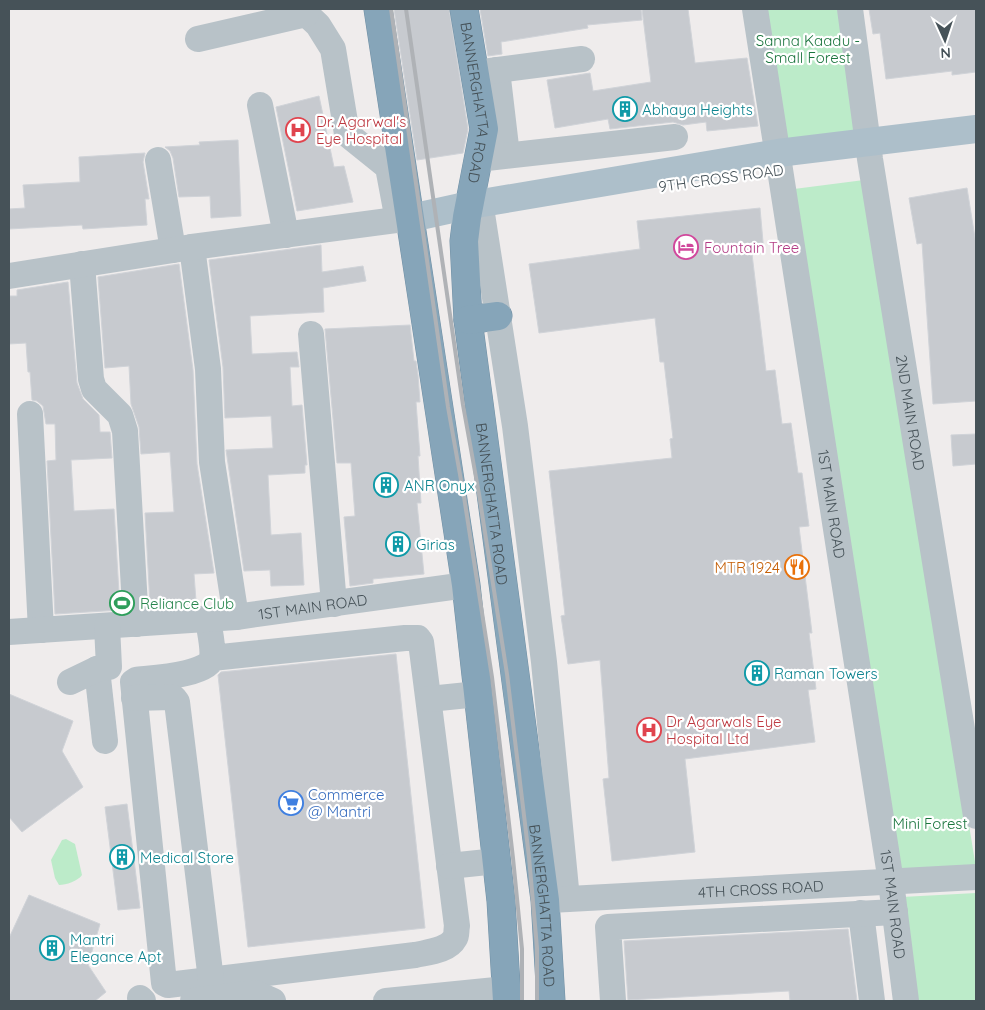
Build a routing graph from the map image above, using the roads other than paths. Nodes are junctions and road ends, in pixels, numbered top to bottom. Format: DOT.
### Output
graph roads {
  1 [pos="378,9"];
  2 [pos="464,9"];
  3 [pos="755,9"];
  4 [pos="850,9"];
  5 [pos="312,14"];
  6 [pos="198,39"];
  7 [pos="582,59"];
  8 [pos="486,72"];
  9 [pos="260,105"];
  10 [pos="976,129"];
  11 [pos="675,137"];
  12 [pos="976,146"];
  13 [pos="868,150"];
  14 [pos="507,155"];
  15 [pos="478,158"];
  16 [pos="158,160"];
  17 [pos="780,161"];
  18 [pos="473,212"];
  19 [pos="404,219"];
  20 [pos="286,235"];
  21 [pos="182,249"];
  22 [pos="82,264"];
  23 [pos="9,276"];
  24 [pos="498,316"];
  25 [pos="468,320"];
  26 [pos="311,334"];
  27 [pos="30,414"];
  28 [pos="466,586"];
  29 [pos="334,604"];
  30 [pos="236,617"];
  31 [pos="208,619"];
  32 [pos="136,624"];
  33 [pos="107,626"];
  34 [pos="41,630"];
  35 [pos="9,632"];
  36 [pos="212,658"];
  37 [pos="97,669"];
  38 [pos="70,682"];
  39 [pos="478,694"];
  40 [pos="134,698"];
  41 [pos="429,700"];
  42 [pos="105,741"];
  43 [pos="976,816"];
  44 [pos="497,861"];
  45 [pos="449,866"];
  46 [pos="976,877"];
  47 [pos="891,882"];
  48 [pos="556,900"];
  49 [pos="895,912"];
  50 [pos="861,914"];
  51 [pos="210,980"];
  52 [pos="506,995"];
  53 [pos="193,1001"];
  54 [pos="273,1001"];
  55 [pos="386,1001"];
  56 [pos="551,1001"];
  57 [pos="613,1001"];
  58 [pos="872,1001"];
  59 [pos="906,1001"];
  1 -- 19 [label="highway"];
  2 -- 8 [label="highway, BANNERGHATTA ROAD"];
  3 -- 17 [label="street, 1ST MAIN ROAD"];
  4 -- 13 [label="street, 2ND MAIN ROAD"];
  5 -- 6 [label="street"];
  5 -- 19 [label="street"];
  7 -- 8 [label="street"];
  8 -- 14 [label="street"];
  8 -- 15 [label="highway, BANNERGHATTA ROAD"];
  9 -- 20 [label="street"];
  10 -- 13 [label="main road, 9TH CROSS ROAD"];
  11 -- 14 [label="street"];
  12 -- 13 [label="main road, 9TH CROSS ROAD"];
  13 -- 17 [label="main road, 9TH CROSS ROAD"];
  13 -- 43 [label="street, 2ND MAIN ROAD"];
  14 -- 15 [label="street"];
  15 -- 18 [label="highway, BANNERGHATTA ROAD"];
  16 -- 21 [label="street"];
  17 -- 18 [label="main road, 9TH CROSS ROAD"];
  17 -- 47 [label="street, 1ST MAIN ROAD"];
  18 -- 19 [label="main road, 9TH CROSS ROAD"];
  18 -- 24 [label="street"];
  18 -- 25 [label="highway, BANNERGHATTA ROAD"];
  19 -- 20 [label="street"];
  19 -- 28 [label="highway"];
  20 -- 21 [label="street"];
  21 -- 22 [label="street"];
  21 -- 30 [label="street"];
  22 -- 23 [label="street"];
  22 -- 32 [label="street"];
  24 -- 25 [label="highway"];
  24 -- 48 [label="street"];
  25 -- 48 [label="highway, BANNERGHATTA ROAD"];
  26 -- 29 [label="street"];
  27 -- 34 [label="street"];
  28 -- 29 [label="street, 1ST MAIN ROAD"];
  28 -- 39 [label="highway"];
  29 -- 30 [label="street, 1ST MAIN ROAD"];
  30 -- 31 [label="street, 1ST MAIN ROAD"];
  31 -- 32 [label="street, 1ST MAIN ROAD"];
  31 -- 36 [label="street"];
  32 -- 33 [label="street, 1ST MAIN ROAD"];
  33 -- 34 [label="street, 1ST MAIN ROAD"];
  33 -- 37 [label="street"];
  34 -- 35 [label="street, 1ST MAIN ROAD"];
  36 -- 40 [label="street"];
  36 -- 41 [label="street"];
  37 -- 38 [label="street"];
  37 -- 42 [label="street"];
  39 -- 41 [label="street"];
  39 -- 44 [label="highway"];
  40 -- 51 [label="street"];
  40 -- 51 [label="street"];
  41 -- 45 [label="street"];
  44 -- 45 [label="street"];
  44 -- 52 [label="highway"];
  45 -- 51 [label="street"];
  46 -- 47 [label="street, 4TH CROSS ROAD"];
  47 -- 48 [label="street, 4TH CROSS ROAD"];
  47 -- 49 [label="street, 1ST MAIN ROAD"];
  48 -- 56 [label="highway, BANNERGHATTA ROAD"];
  49 -- 50 [label="street"];
  49 -- 59 [label="street, 1ST MAIN ROAD"];
  50 -- 57 [label="street"];
  50 -- 58 [label="street"];
  52 -- 55 [label="street"];
  53 -- 54 [label="street"];
}
